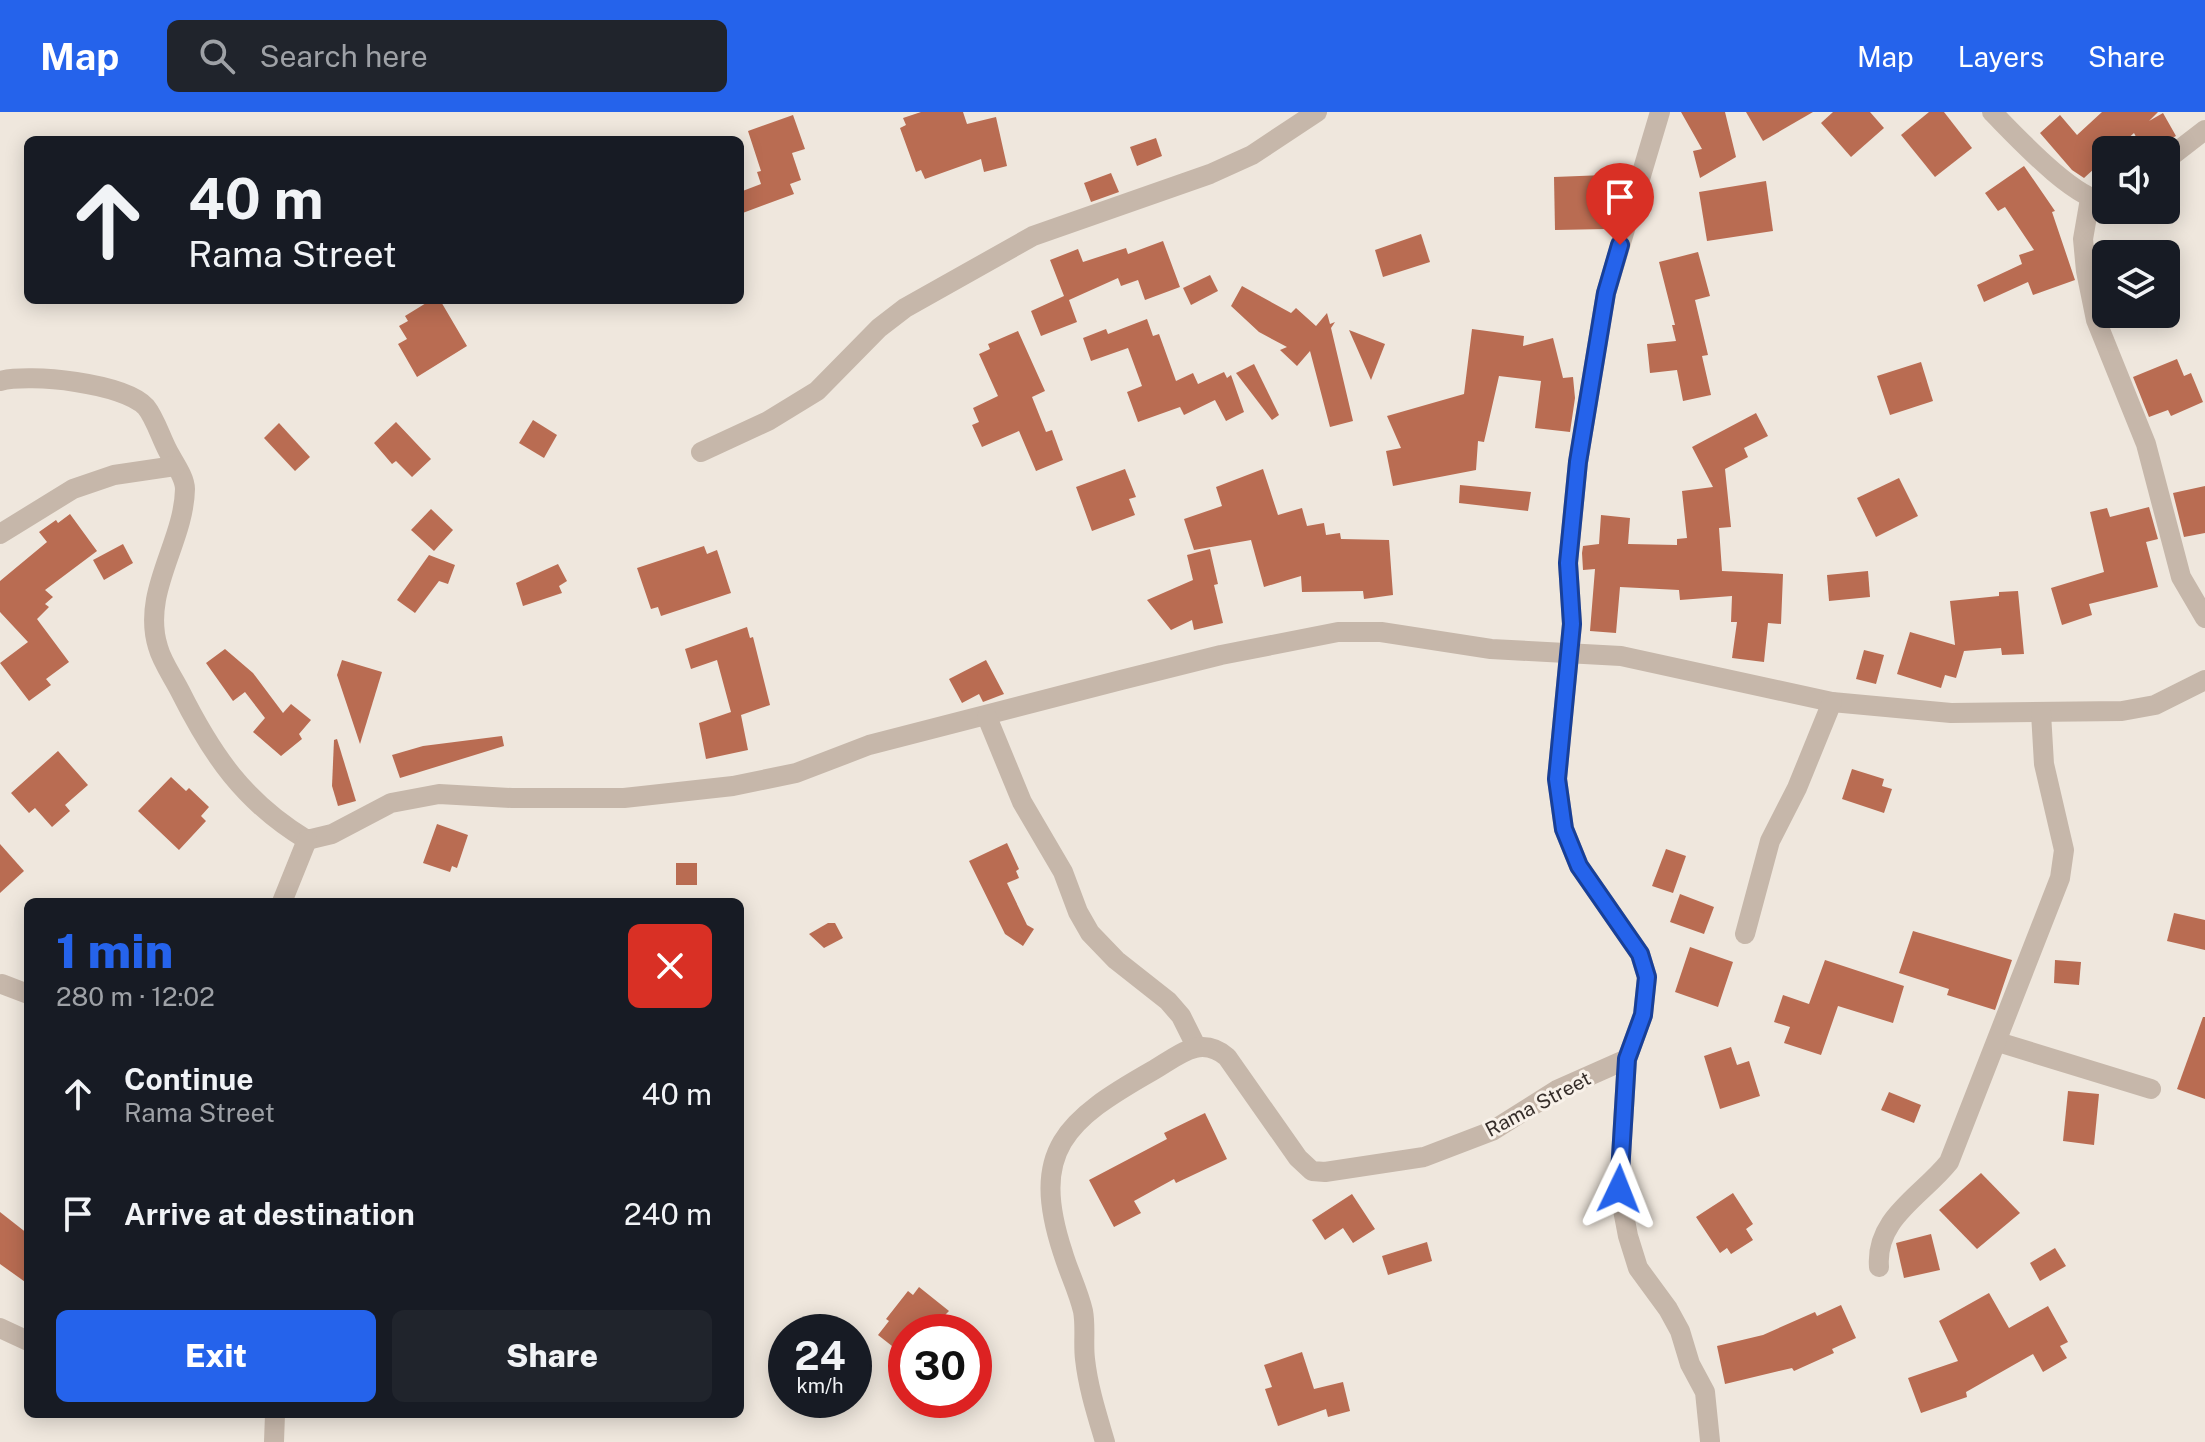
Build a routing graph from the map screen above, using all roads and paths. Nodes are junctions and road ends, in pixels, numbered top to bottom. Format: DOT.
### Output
graph roads {
  1 [pos="1317,112"];
  2 [pos="1660,112"];
  3 [pos="1992,112"];
  4 [pos="2205,130"];
  5 [pos="2180,149"];
  6 [pos="2092,195"];
  7 [pos="2092,216"];
  8 [pos="0,381"];
  9 [pos="701,452"];
  10 [pos="175,466"];
  11 [pos="0,534"];
  12 [pos="2205,618"];
  13 [pos="1570,653"];
  14 [pos="2205,680"];
  15 [pos="1832,702"];
  16 [pos="2041,713"];
  17 [pos="987,717"];
  18 [pos="307,840"];
  19 [pos="284,898"];
  20 [pos="1745,934"];
  21 [pos="2,984"];
  22 [pos="24,992"];
  23 [pos="1998,1042"];
  24 [pos="1196,1046"];
  25 [pos="1627,1059"];
  26 [pos="2151,1089"];
  27 [pos="1879,1267"];
  28 [pos="0,1328"];
  29 [pos="24,1339"];
  30 [pos="275,1418"];
  31 [pos="1710,1441"];
  32 [pos="274,1442"];
  33 [pos="1105,1442"];
  1 -- 9 [label="street"];
  2 -- 13 [label="street"];
  3 -- 6 [label="street"];
  4 -- 5 [label="street"];
  7 -- 12 [label="street"];
  8 -- 10 [label="street"];
  10 -- 11 [label="street"];
  10 -- 18 [label="street"];
  13 -- 15 [label="street"];
  13 -- 17 [label="street"];
  13 -- 25 [label="street"];
  14 -- 16 [label="street"];
  15 -- 16 [label="street"];
  15 -- 20 [label="street"];
  16 -- 23 [label="street"];
  17 -- 18 [label="street"];
  17 -- 24 [label="street"];
  18 -- 19 [label="street"];
  21 -- 22 [label="street"];
  23 -- 26 [label="street"];
  23 -- 27 [label="street"];
  24 -- 25 [label="street, Rama Street"];
  24 -- 33 [label="street"];
  25 -- 31 [label="street"];
  28 -- 29 [label="street"];
  30 -- 32 [label="street"];
}
